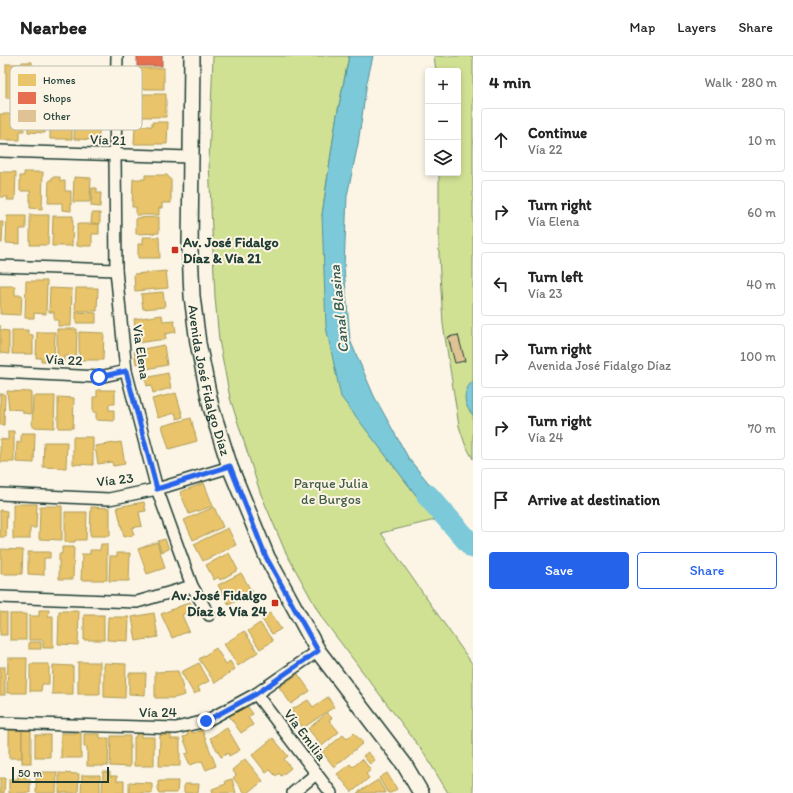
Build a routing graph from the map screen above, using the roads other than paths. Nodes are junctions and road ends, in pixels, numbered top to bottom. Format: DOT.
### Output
graph roads {
  1 [pos="117,56"];
  2 [pos="192,56"];
  3 [pos="117,66"];
  4 [pos="116,130"];
  5 [pos="0,151"];
  6 [pos="115,155"];
  7 [pos="190,157"];
  8 [pos="0,266"];
  9 [pos="116,270"];
  10 [pos="126,371"];
  11 [pos="0,372"];
  12 [pos="230,466"];
  13 [pos="157,489"];
  14 [pos="0,494"];
  15 [pos="192,586"];
  16 [pos="0,597"];
  17 [pos="209,615"];
  18 [pos="318,651"];
  19 [pos="256,694"];
  20 [pos="0,723"];
  21 [pos="316,774"];
  22 [pos="293,793"];
  23 [pos="331,793"];
  24 [pos="421,793"];
  1 -- 3 [label="street, Vía Elena"];
  2 -- 7 [label="street, Avenida José Fidalgo Díaz"];
  4 -- 6 [label="street, Vía Elena"];
  5 -- 6 [label="street, Vía 21"];
  6 -- 7 [label="street, Vía 21"];
  6 -- 9 [label="street, Vía Elena"];
  7 -- 12 [label="street, Avenida José Fidalgo Díaz"];
  8 -- 9 [label="street"];
  9 -- 10 [label="street, Vía Elena"];
  10 -- 11 [label="street, Vía 22"];
  10 -- 13 [label="street, Vía Elena"];
  12 -- 13 [label="street, Vía 23"];
  12 -- 18 [label="street, Avenida José Fidalgo Díaz"];
  13 -- 14 [label="street, Vía 23"];
  13 -- 15 [label="street, Vía Elena"];
  15 -- 16 [label="street"];
  15 -- 17 [label="street, Vía Elena"];
  18 -- 19 [label="street, Vía 24"];
  18 -- 24 [label="street, Avenida José Fidalgo Díaz"];
  19 -- 20 [label="street, Vía 24"];
  19 -- 21 [label="street, Vía Emilia"];
  21 -- 22 [label="street"];
  21 -- 23 [label="street, Vía Emilia"];
}
